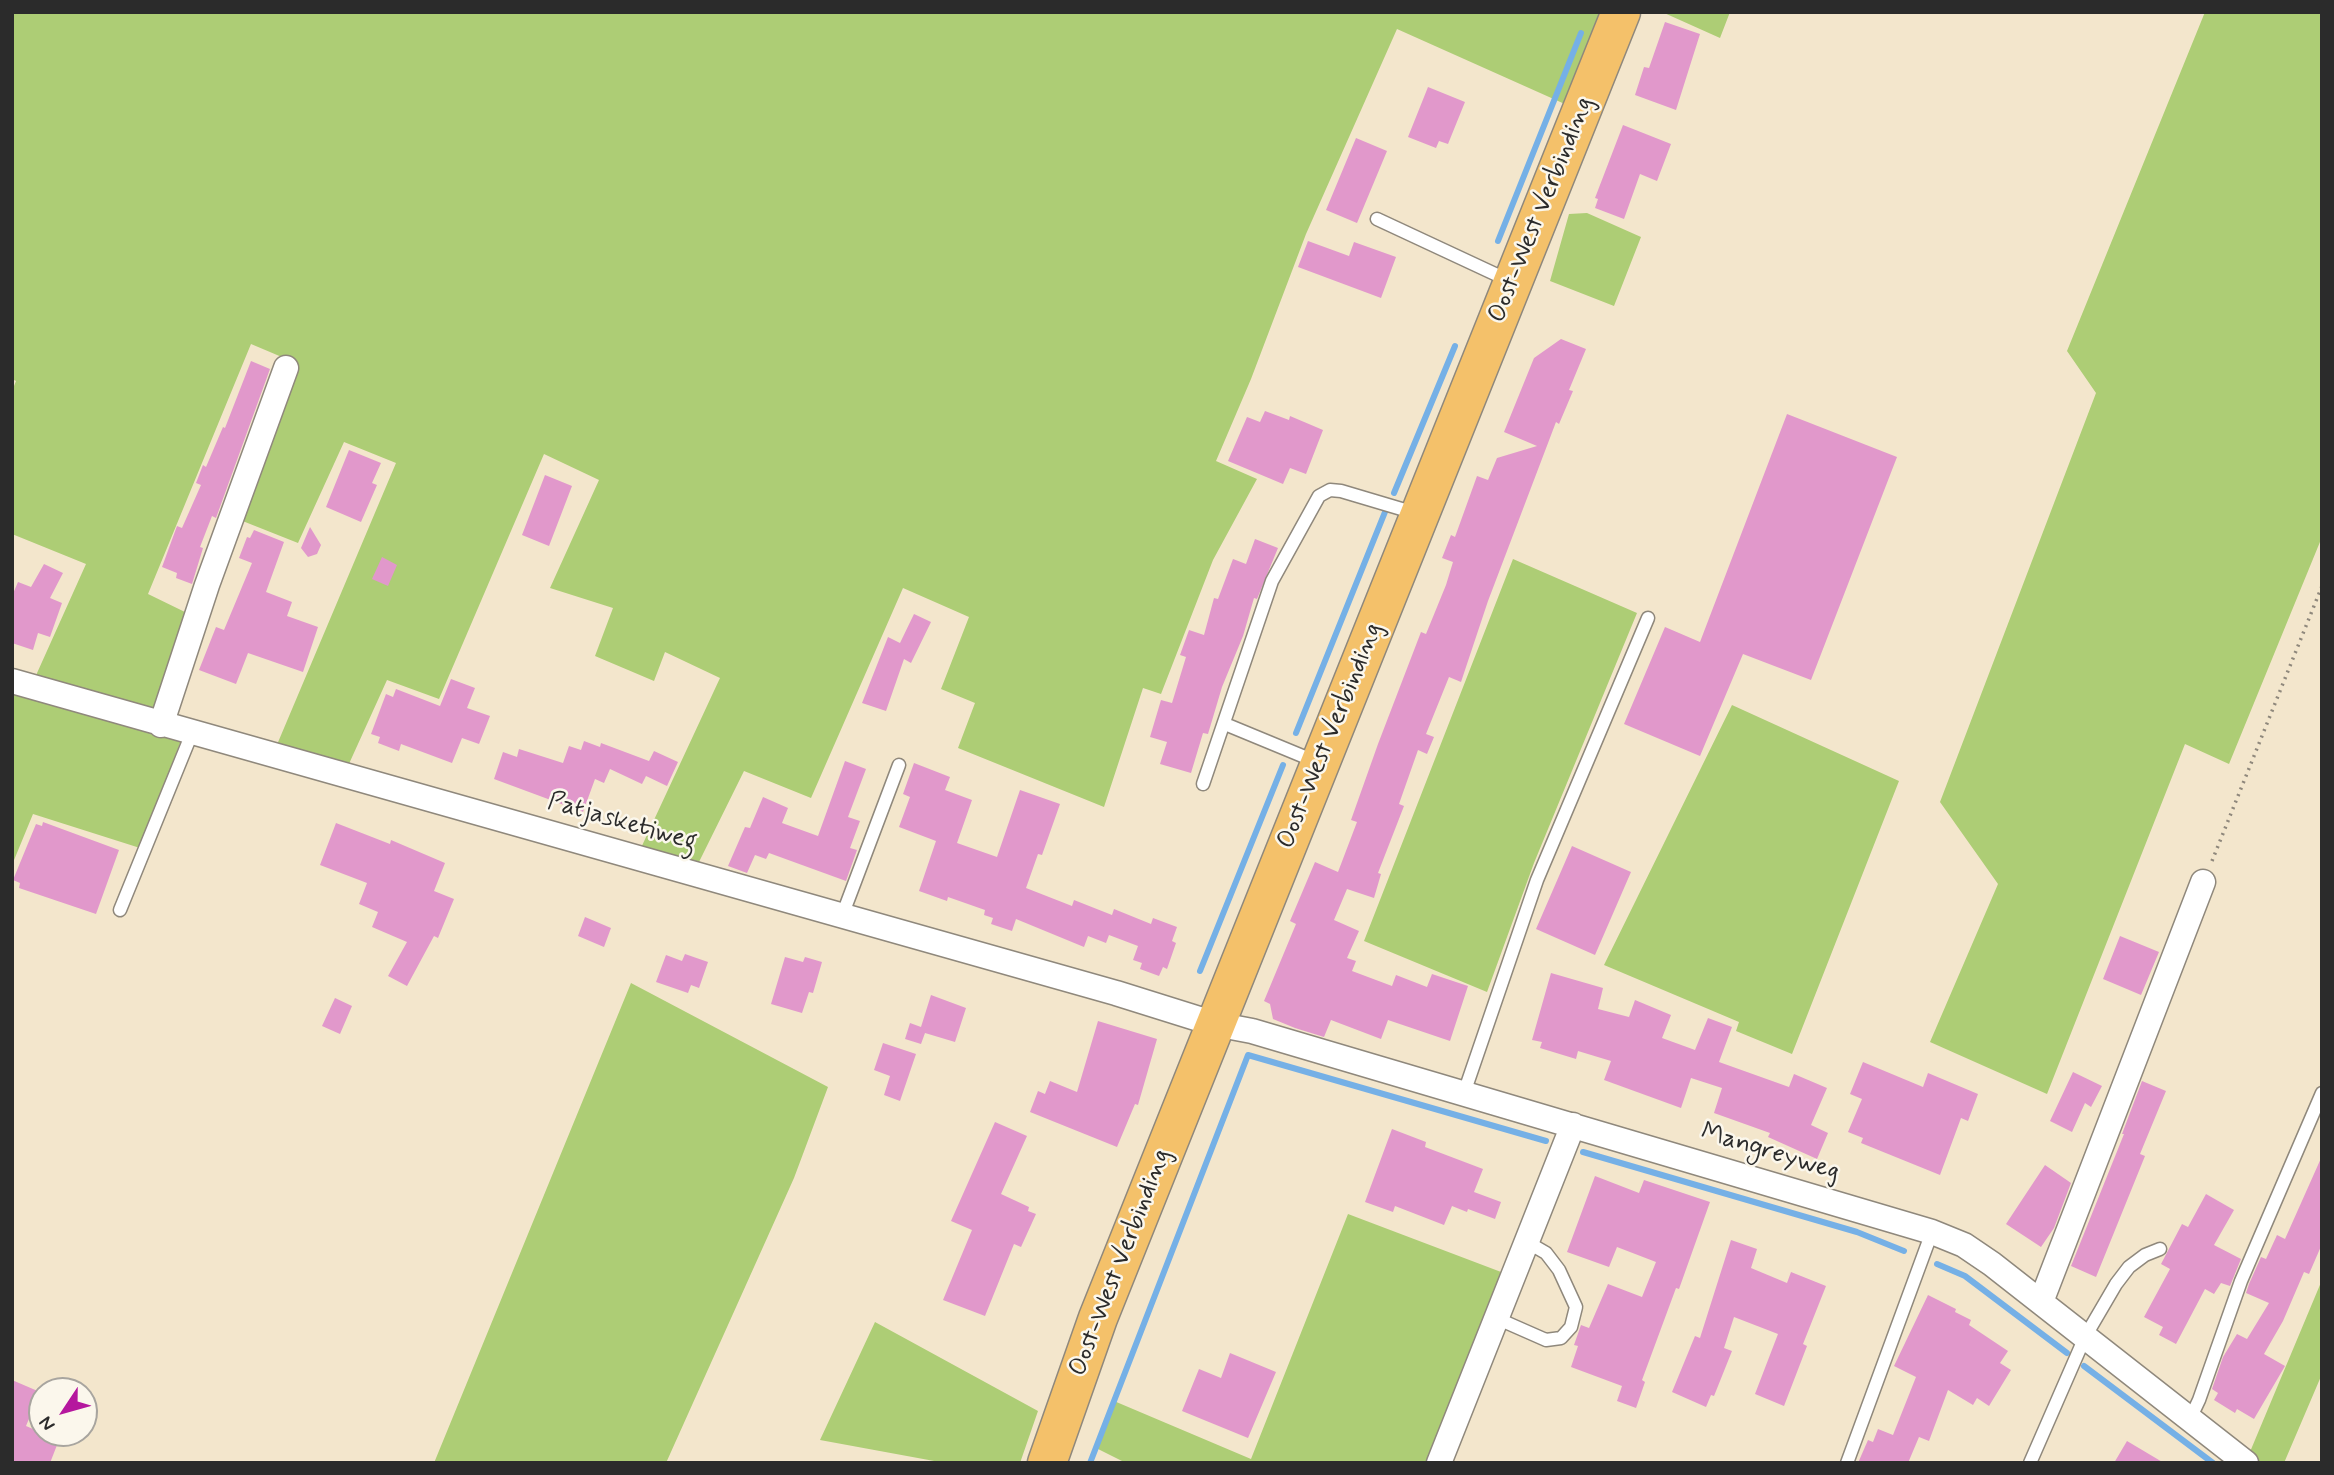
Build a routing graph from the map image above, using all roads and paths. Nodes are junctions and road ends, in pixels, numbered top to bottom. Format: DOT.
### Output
graph roads {
  1 [pos="1622,12"];
  2 [pos="1377,219"];
  3 [pos="1514,282"];
  4 [pos="286,368"];
  5 [pos="1420,514"];
  6 [pos="2322,586"];
  7 [pos="1648,618"];
  8 [pos="12,681"];
  9 [pos="1225,724"];
  10 [pos="162,725"];
  11 [pos="192,733"];
  12 [pos="1320,763"];
  13 [pos="899,765"];
  14 [pos="1203,784"];
  15 [pos="2203,882"];
  16 [pos="120,910"];
  17 [pos="842,916"];
  18 [pos="1215,1024"];
  19 [pos="1464,1093"];
  20 [pos="2322,1093"];
  21 [pos="1573,1125"];
  22 [pos="1932,1232"];
  23 [pos="1527,1242"];
  24 [pos="2160,1249"];
  25 [pos="2041,1302"];
  26 [pos="1496,1318"];
  27 [pos="2085,1337"];
  28 [pos="2190,1419"];
  29 [pos="1047,1463"];
  30 [pos="1439,1463"];
  31 [pos="1847,1463"];
  32 [pos="2029,1463"];
  33 [pos="2246,1463"];
  1 -- 3 [label="main road, Oost-West Verbinding"];
  2 -- 3 [label="lane"];
  3 -- 5 [label="main road, Oost-West Verbinding"];
  4 -- 10 [label="street"];
  5 -- 9 [label="lane"];
  5 -- 12 [label="main road, Oost-West Verbinding"];
  6 -- 15 [label="path"];
  7 -- 19 [label="lane"];
  8 -- 10 [label="street, Patjasketiweg"];
  9 -- 12 [label="lane"];
  9 -- 14 [label="lane"];
  10 -- 11 [label="street, Patjasketiweg"];
  11 -- 16 [label="lane"];
  11 -- 17 [label="street, Patjasketiweg"];
  12 -- 18 [label="main road, Oost-West Verbinding"];
  13 -- 17 [label="lane"];
  15 -- 25 [label="street"];
  17 -- 18 [label="street, Patjasketiweg"];
  18 -- 19 [label="street, Mangreyweg"];
  18 -- 29 [label="main road, Oost-West Verbinding"];
  19 -- 21 [label="street, Mangreyweg"];
  20 -- 28 [label="lane"];
  21 -- 22 [label="street, Mangreyweg"];
  21 -- 23 [label="street"];
  22 -- 25 [label="street, Mangreyweg"];
  22 -- 31 [label="lane"];
  23 -- 26 [label="street"];
  23 -- 26 [label="lane"];
  24 -- 27 [label="lane"];
  25 -- 27 [label="street, Mangreyweg"];
  26 -- 30 [label="street"];
  27 -- 28 [label="street, Mangreyweg"];
  27 -- 32 [label="lane"];
  28 -- 33 [label="street, Mangreyweg"];
}
